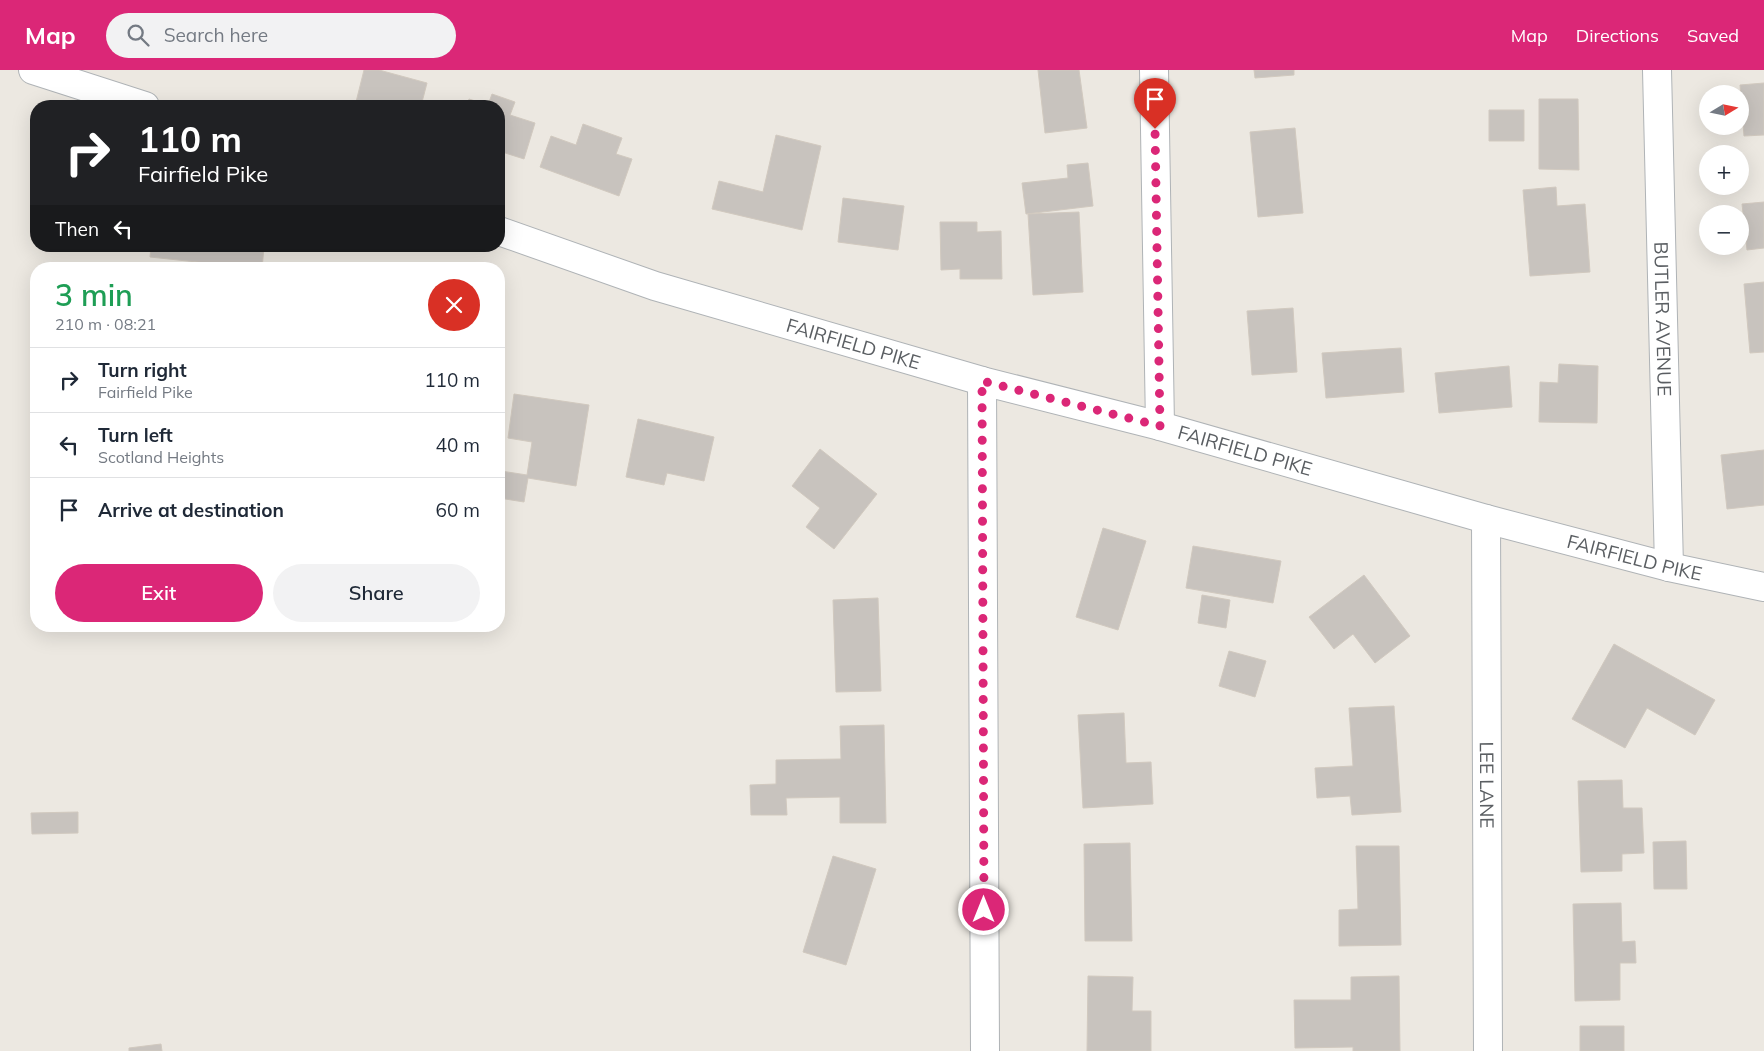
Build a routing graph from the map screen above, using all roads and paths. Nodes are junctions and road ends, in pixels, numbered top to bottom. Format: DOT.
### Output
graph roads {
  1 [pos="33,70"];
  2 [pos="1154,70"];
  3 [pos="1657,70"];
  4 [pos="126,100"];
  5 [pos="505,233"];
  6 [pos="982,381"];
  7 [pos="1160,426"];
  8 [pos="1486,519"];
  9 [pos="1669,567"];
  10 [pos="1764,587"];
  11 [pos="985,1051"];
  12 [pos="1488,1051"];
  1 -- 4 [label="street"];
  2 -- 7 [label="street"];
  3 -- 9 [label="street, BUTLER AVENUE"];
  5 -- 6 [label="street, FAIRFIELD PIKE"];
  6 -- 7 [label="street, FAIRFIELD PIKE"];
  6 -- 11 [label="street"];
  7 -- 8 [label="street, FAIRFIELD PIKE"];
  8 -- 9 [label="street, FAIRFIELD PIKE"];
  8 -- 12 [label="street, LEE LANE"];
  9 -- 10 [label="street, FAIRFIELD PIKE"];
}
